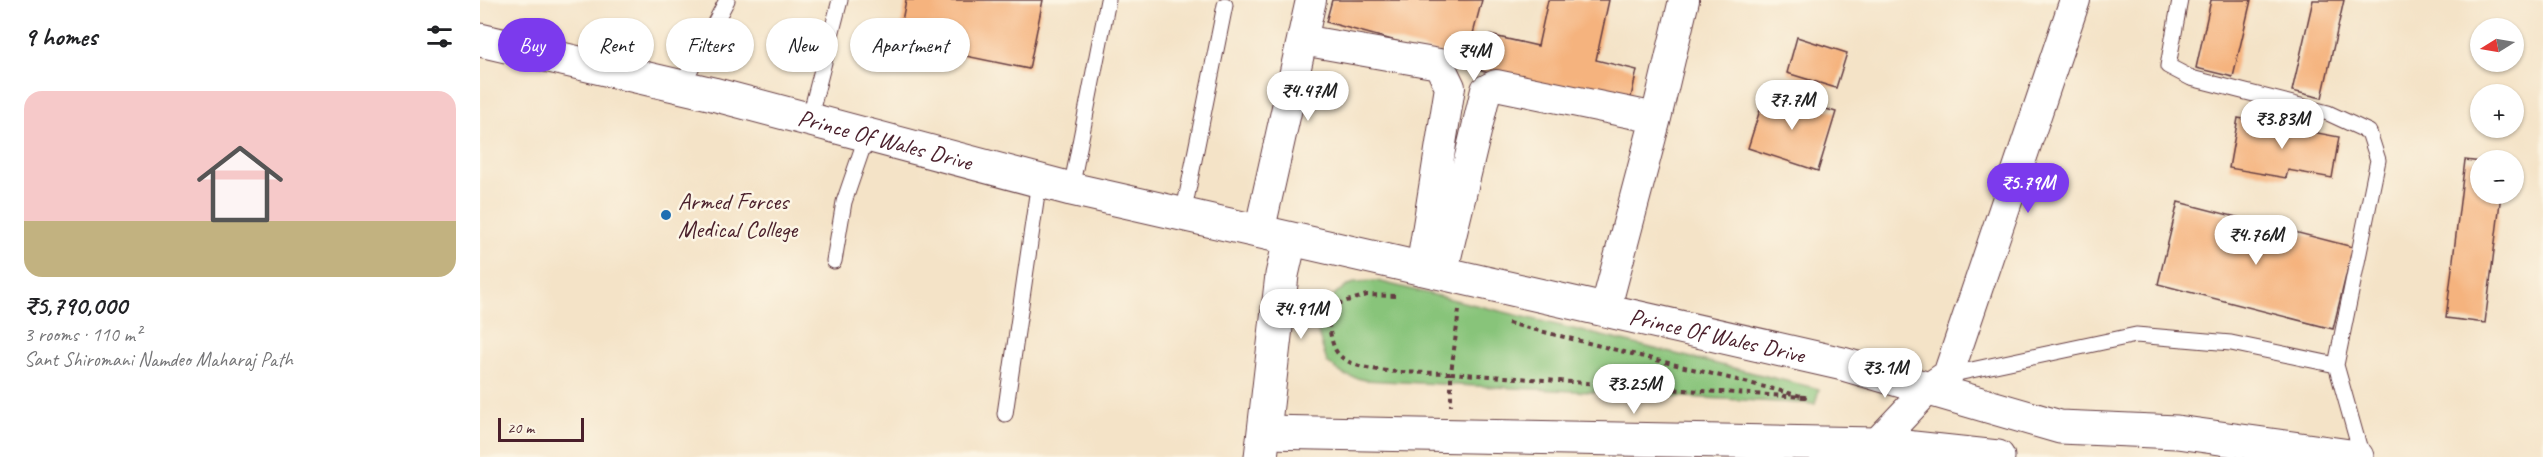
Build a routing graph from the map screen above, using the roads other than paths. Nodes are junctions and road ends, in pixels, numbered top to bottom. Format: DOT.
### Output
graph roads {
  1 [pos="727,0"];
  2 [pos="840,0"];
  3 [pos="1108,0"];
  4 [pos="1311,0"];
  5 [pos="1684,0"];
  6 [pos="2180,0"];
  7 [pos="2073,2"];
  8 [pos="1225,5"];
  9 [pos="480,40"];
  10 [pos="1302,40"];
  11 [pos="681,87"];
  12 [pos="1656,118"];
  13 [pos="808,120"];
  14 [pos="867,135"];
  15 [pos="1039,181"];
  16 [pos="1071,189"];
  17 [pos="1183,215"];
  18 [pos="1274,237"];
  19 [pos="834,261"];
  20 [pos="1422,280"];
  21 [pos="1605,311"];
  22 [pos="2336,365"];
  23 [pos="1939,382"];
  24 [pos="1005,414"];
  25 [pos="1876,444"];
  26 [pos="1264,445"];
  27 [pos="1822,451"];
  28 [pos="1998,457"];
  29 [pos="2356,457"];
  30 [pos="2362,457"];
  1 -- 11 [label="lane"];
  2 -- 13 [label="lane"];
  3 -- 16 [label="lane"];
  4 -- 10 [label="street"];
  5 -- 12 [label="street"];
  6 -- 22 [label="lane"];
  7 -- 23 [label="street"];
  8 -- 17 [label="lane"];
  9 -- 11 [label="street, Prince Of Wales Drive"];
  10 -- 18 [label="street"];
  10 -- 20 [label="street"];
  11 -- 13 [label="street, Prince Of Wales Drive"];
  12 -- 20 [label="street"];
  12 -- 21 [label="street"];
  13 -- 14 [label="street, Prince Of Wales Drive"];
  14 -- 15 [label="street, Prince Of Wales Drive"];
  14 -- 19 [label="lane"];
  15 -- 16 [label="street, Prince Of Wales Drive"];
  15 -- 24 [label="lane"];
  16 -- 17 [label="street, Prince Of Wales Drive"];
  17 -- 18 [label="street, Prince Of Wales Drive"];
  18 -- 20 [label="street, Prince Of Wales Drive"];
  18 -- 26 [label="street"];
  20 -- 21 [label="street, Prince Of Wales Drive"];
  21 -- 23 [label="street, Prince Of Wales Drive"];
  22 -- 23 [label="lane"];
  22 -- 30 [label="lane"];
  23 -- 25 [label="street"];
  23 -- 29 [label="street, Prince Of Wales Drive"];
  25 -- 27 [label="street"];
  25 -- 28 [label="street"];
  26 -- 27 [label="street"];
}
